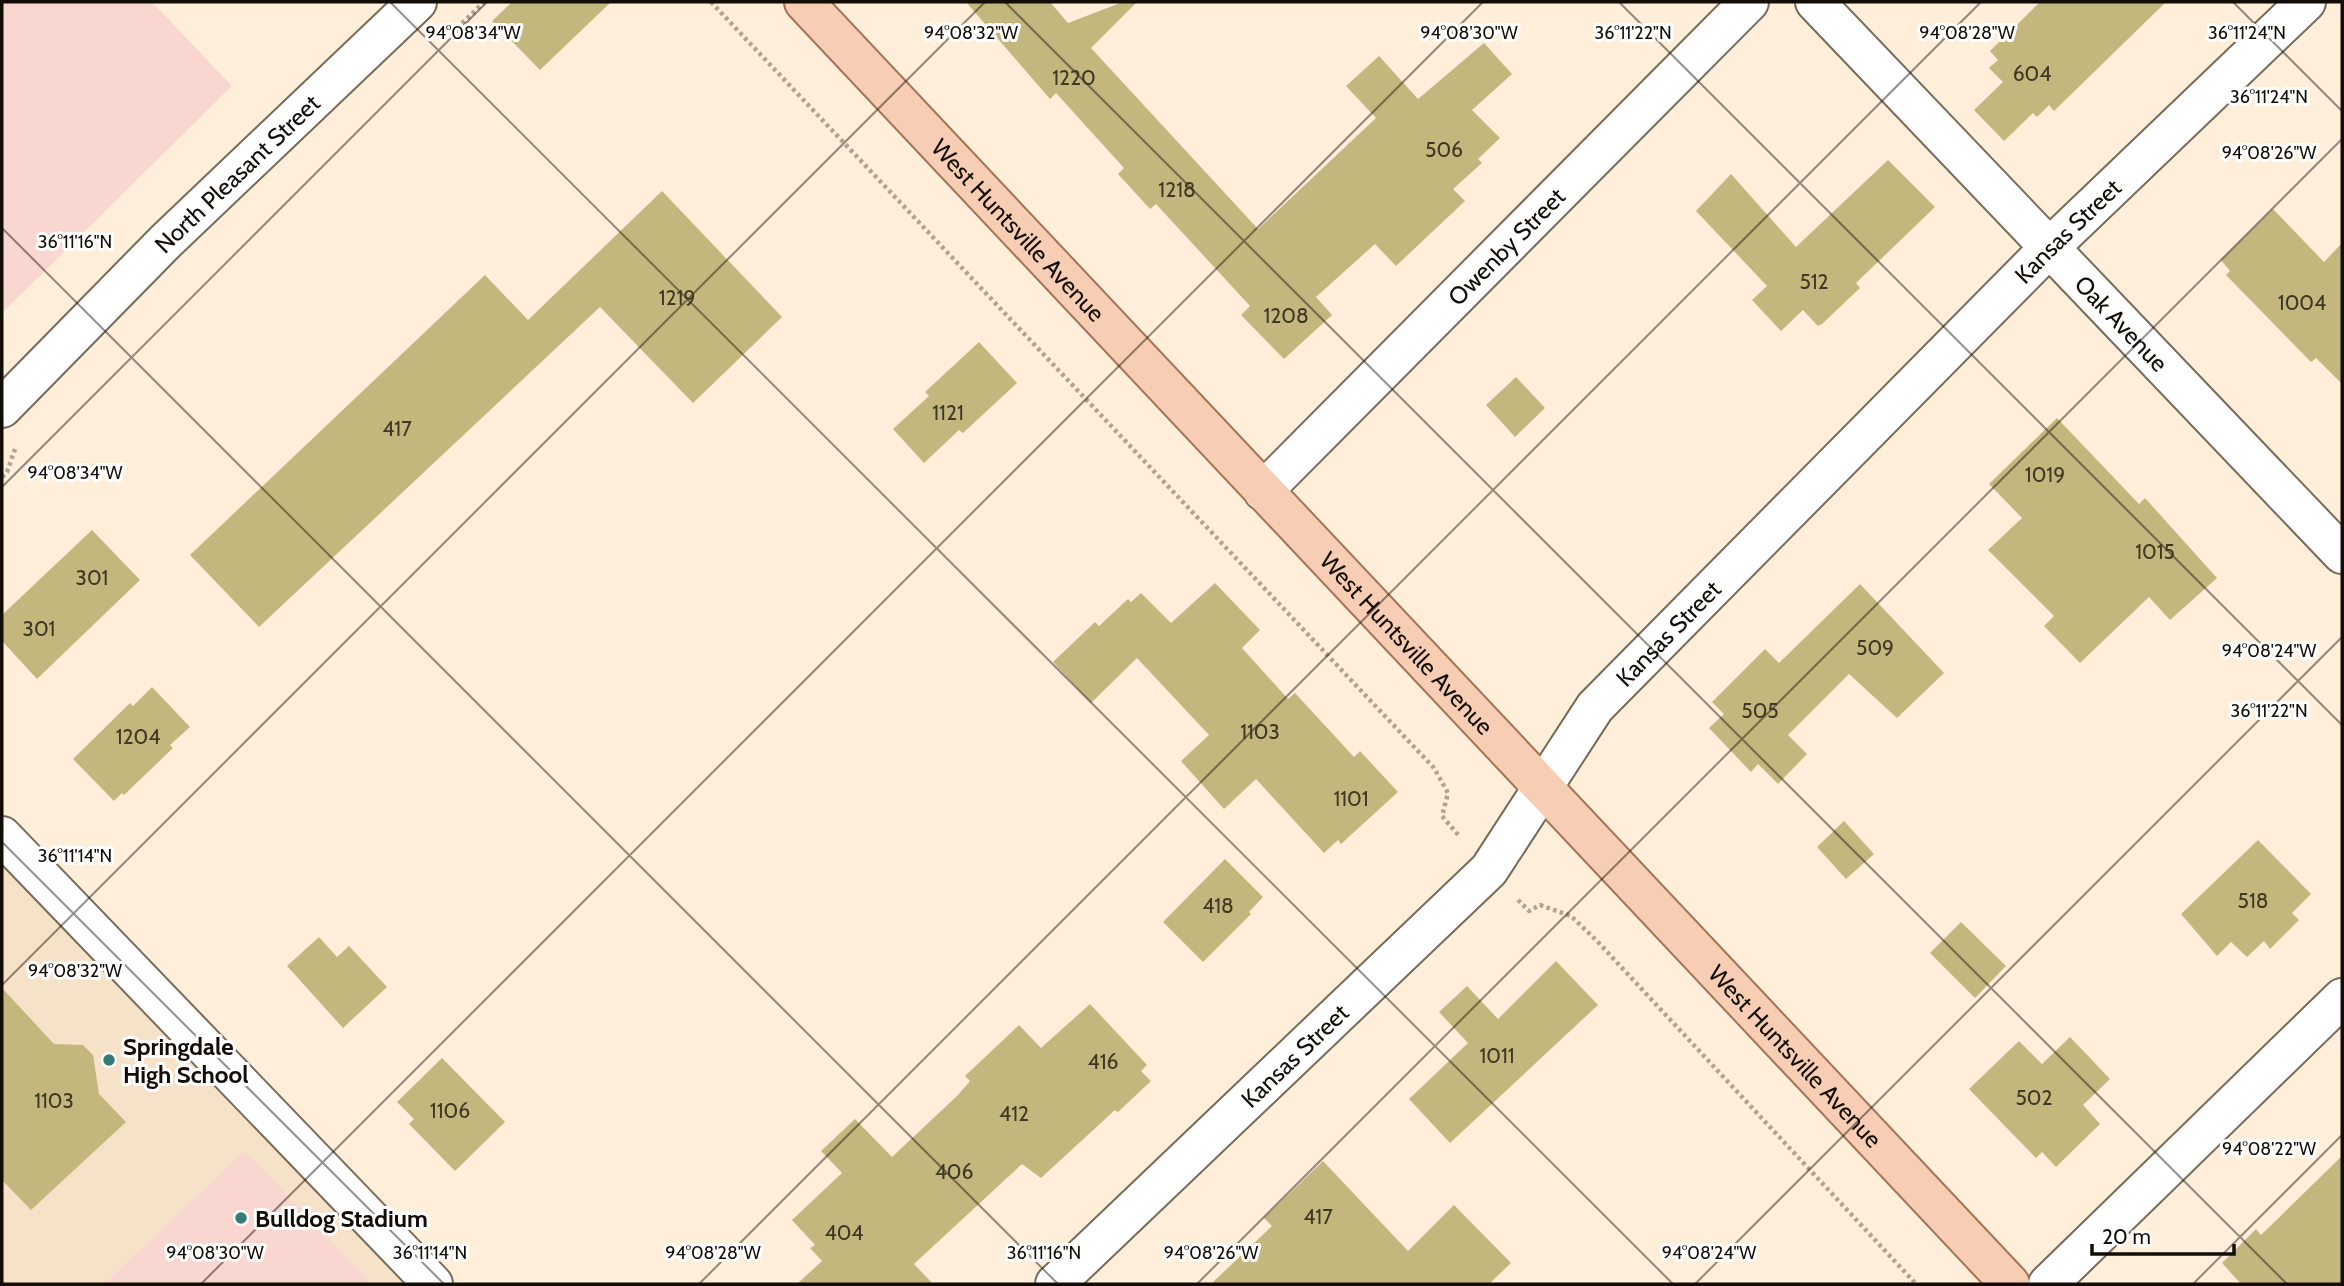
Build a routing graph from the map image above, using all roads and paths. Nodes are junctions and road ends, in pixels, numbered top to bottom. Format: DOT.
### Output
graph roads {
  1 [pos="417,2"];
  2 [pos="711,2"];
  3 [pos="804,2"];
  4 [pos="1749,2"];
  5 [pos="1815,2"];
  6 [pos="2306,2"];
  7 [pos="2050,247"];
  8 [pos="2,408"];
  9 [pos="1263,491"];
  10 [pos="2342,554"];
  11 [pos="1542,788"];
  12 [pos="2,836"];
  13 [pos="1489,870"];
  14 [pos="2342,998"];
  15 [pos="433,1284"];
  16 [pos="1055,1284"];
  17 [pos="1916,1284"];
  18 [pos="2010,1284"];
  19 [pos="2048,1284"];
  1 -- 8 [label="street, North Pleasant Street"];
  2 -- 13 [label="path"];
  3 -- 9 [label="main road, West Huntsville Avenue"];
  4 -- 9 [label="street, Owenby Street"];
  5 -- 7 [label="street, Oak Avenue"];
  6 -- 7 [label="street, Kansas Street"];
  7 -- 10 [label="street, Oak Avenue"];
  7 -- 11 [label="street, Kansas Street"];
  9 -- 11 [label="main road, West Huntsville Avenue"];
  11 -- 13 [label="street, Kansas Street"];
  11 -- 18 [label="main road, West Huntsville Avenue"];
  12 -- 15 [label="street"];
  13 -- 16 [label="street, Kansas Street"];
  13 -- 17 [label="path"];
  14 -- 19 [label="street"];
}
